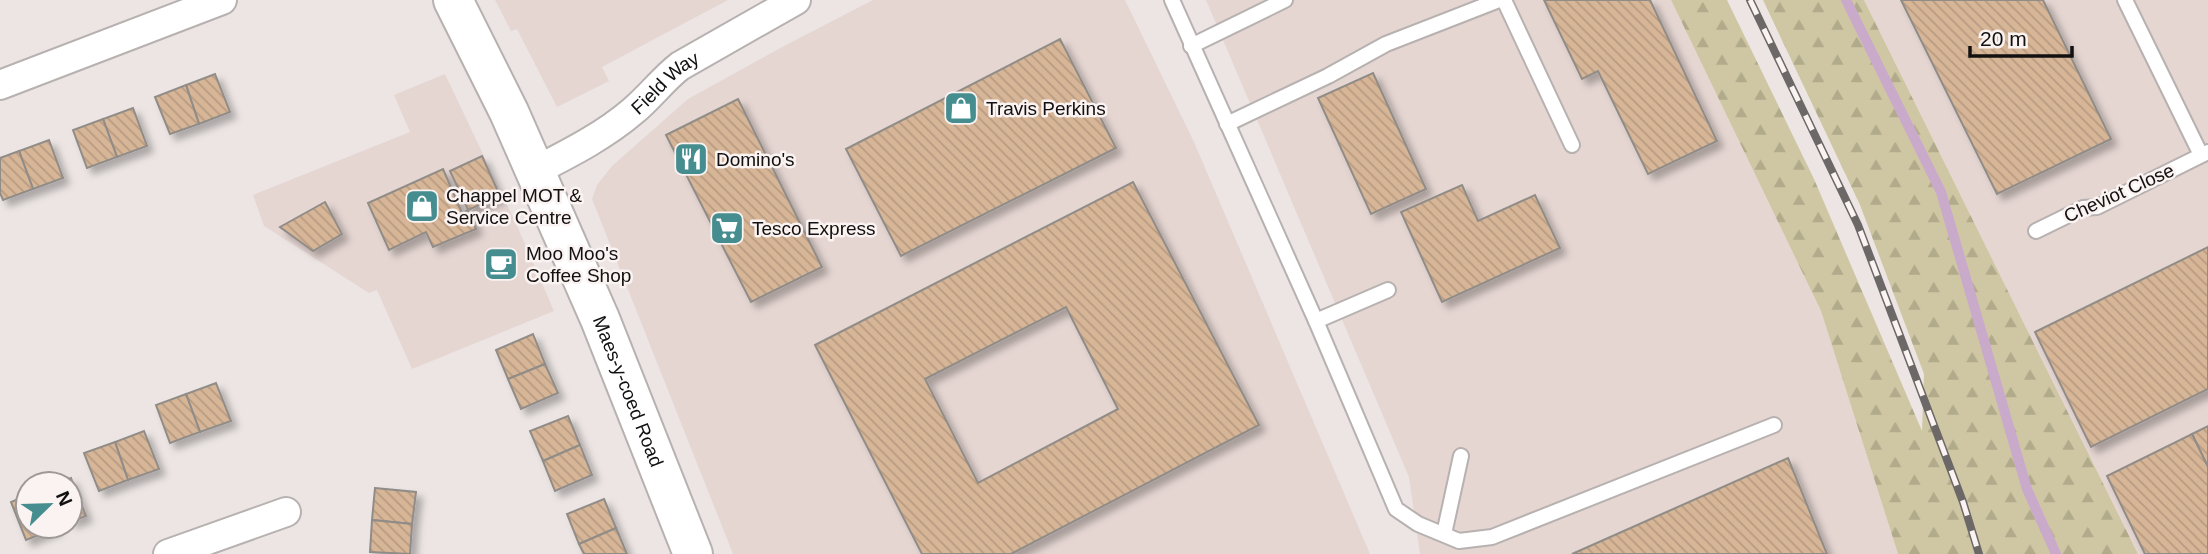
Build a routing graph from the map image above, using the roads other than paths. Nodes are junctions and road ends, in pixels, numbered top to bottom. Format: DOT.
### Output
graph roads {
  1 [pos="222,0"];
  2 [pos="453,0"];
  3 [pos="796,0"];
  4 [pos="1172,0"];
  5 [pos="1286,0"];
  6 [pos="1502,0"];
  7 [pos="2125,0"];
  8 [pos="1191,46"];
  9 [pos="0,85"];
  10 [pos="1227,124"];
  11 [pos="1572,145"];
  12 [pos="2204,153"];
  13 [pos="535,171"];
  14 [pos="2036,230"];
  15 [pos="1388,290"];
  16 [pos="1316,321"];
  17 [pos="1774,425"];
  18 [pos="1461,456"];
  19 [pos="286,512"];
  20 [pos="1444,534"];
  21 [pos="168,554"];
  22 [pos="693,554"];
  1 -- 9 [label="street"];
  2 -- 13 [label="street, Maes-y-coed Road"];
  3 -- 13 [label="street, Field Way"];
  4 -- 8 [label="lane"];
  5 -- 8 [label="lane"];
  6 -- 10 [label="lane"];
  6 -- 11 [label="lane"];
  7 -- 12 [label="lane, Cheviot Close"];
  8 -- 10 [label="lane"];
  10 -- 16 [label="lane"];
  12 -- 14 [label="lane, Cheviot Close"];
  13 -- 22 [label="street, Maes-y-coed Road"];
  15 -- 16 [label="lane"];
  16 -- 20 [label="lane"];
  17 -- 20 [label="lane"];
  18 -- 20 [label="lane"];
  19 -- 21 [label="street"];
}
